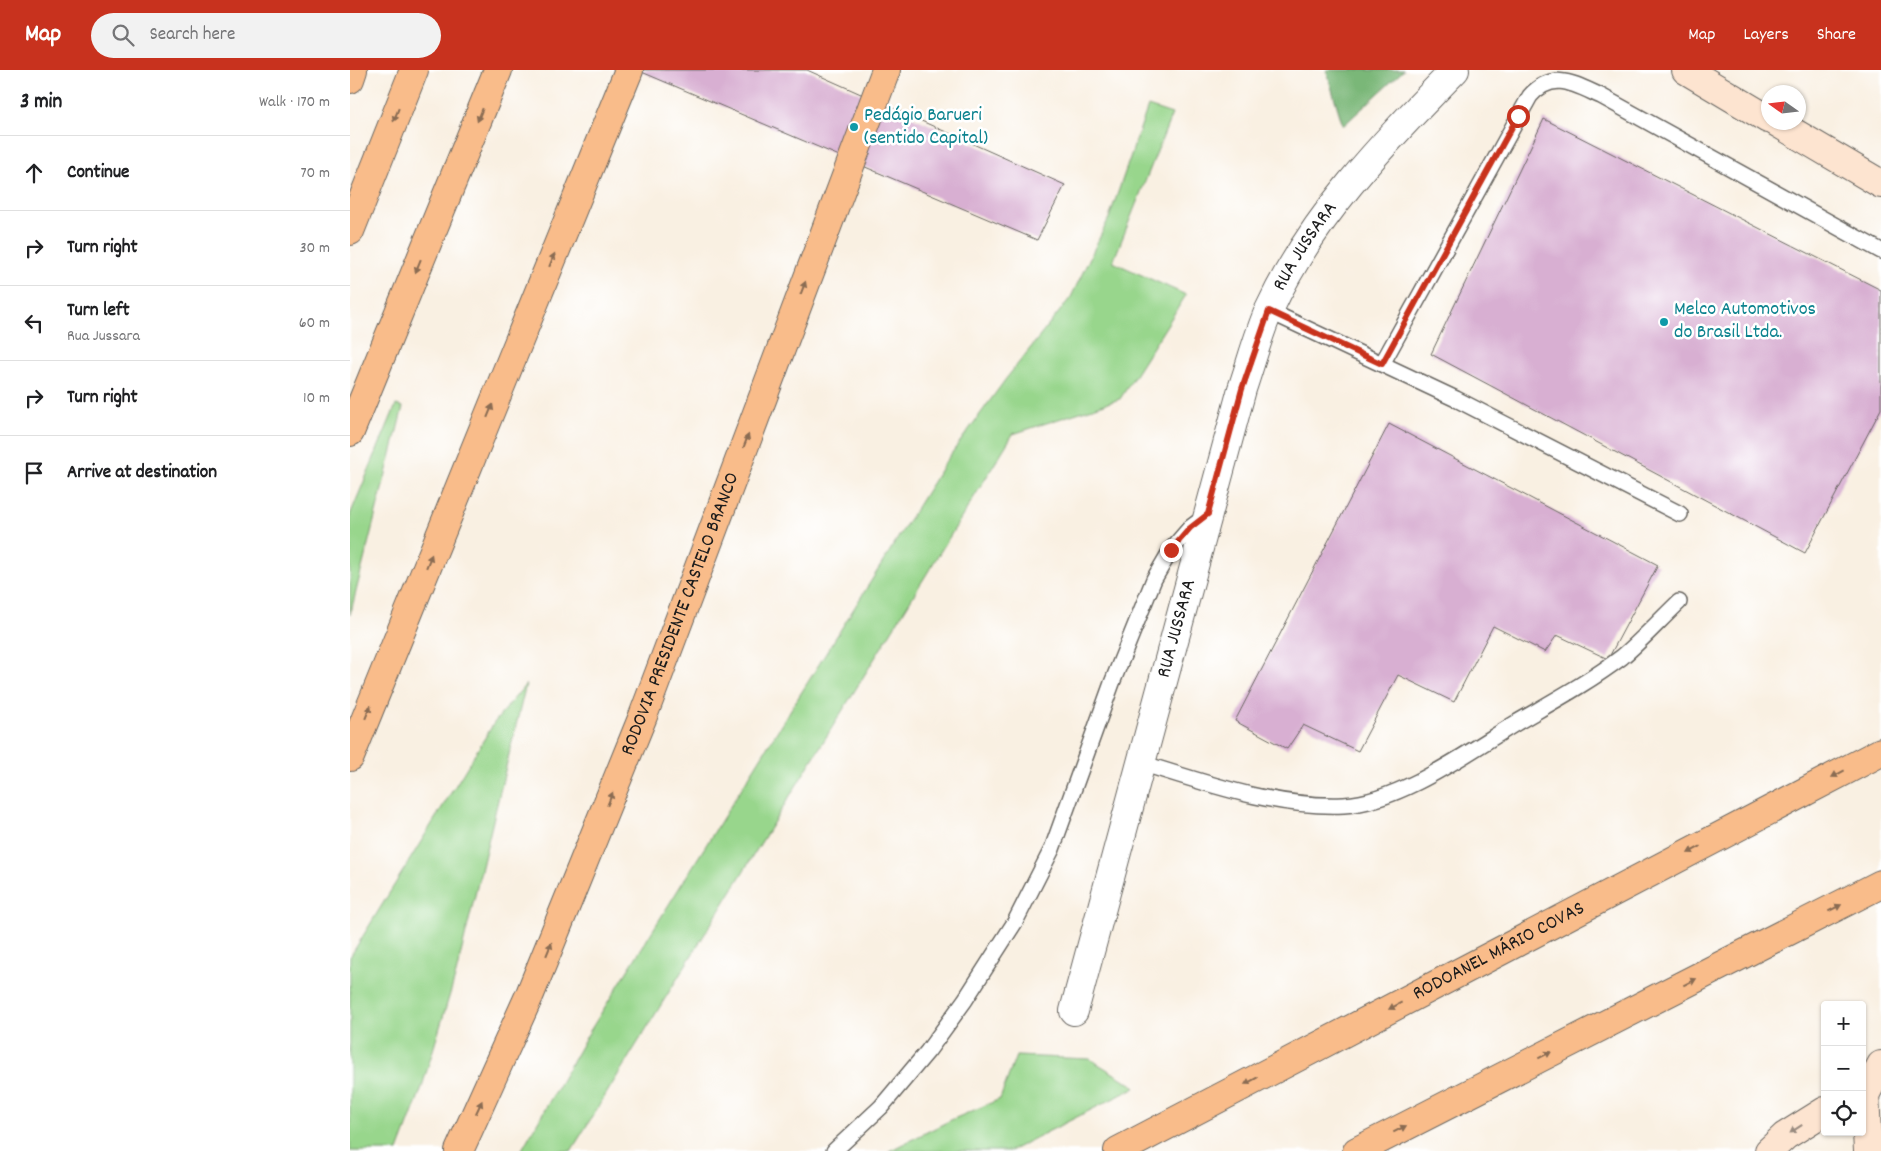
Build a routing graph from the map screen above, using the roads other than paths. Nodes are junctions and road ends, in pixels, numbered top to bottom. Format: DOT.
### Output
graph roads {
  1 [pos="353,70"];
  2 [pos="414,70"];
  3 [pos="498,70"];
  4 [pos="629,70"];
  5 [pos="886,70"];
  6 [pos="1455,70"];
  7 [pos="1686,70"];
  8 [pos="350,79"];
  9 [pos="1761,114"];
  10 [pos="1790,130"];
  11 [pos="1881,184"];
  12 [pos="350,231"];
  13 [pos="1881,251"];
  14 [pos="1269,311"];
  15 [pos="1382,364"];
  16 [pos="350,432"];
  17 [pos="1208,514"];
  18 [pos="1680,514"];
  19 [pos="1679,602"];
  20 [pos="1881,752"];
  21 [pos="350,757"];
  22 [pos="1141,763"];
  23 [pos="1878,886"];
  24 [pos="1074,1011"];
  25 [pos="1881,1065"];
  26 [pos="1869,1095"];
  27 [pos="1821,1114"];
  28 [pos="459,1151"];
  29 [pos="834,1151"];
  30 [pos="1118,1151"];
  31 [pos="1357,1151"];
  32 [pos="1769,1151"];
  33 [pos="1868,1151"];
  1 -- 8 [label="highway"];
  2 -- 12 [label="highway, one-way"];
  3 -- 16 [label="highway, one-way"];
  21 -- 4 [label="highway, one-way"];
  28 -- 5 [label="highway, RODOVIA PRESIDENTE CASTELO BRANCO, one-way"];
  6 -- 14 [label="street, RUA JUSSARA"];
  7 -- 9 [label="main road"];
  10 -- 11 [label="main road"];
  13 -- 15 [label="lane"];
  14 -- 15 [label="lane"];
  14 -- 17 [label="street, RUA JUSSARA"];
  15 -- 18 [label="lane"];
  17 -- 22 [label="street, RUA JUSSARA"];
  17 -- 29 [label="lane"];
  19 -- 22 [label="lane"];
  20 -- 30 [label="highway, RODOANEL MÁRIO COVAS, one-way"];
  22 -- 24 [label="street, RUA JUSSARA"];
  31 -- 23 [label="highway, one-way"];
  25 -- 26 [label="main road"];
  26 -- 33 [label="main road"];
  27 -- 32 [label="main road, one-way"];
}
